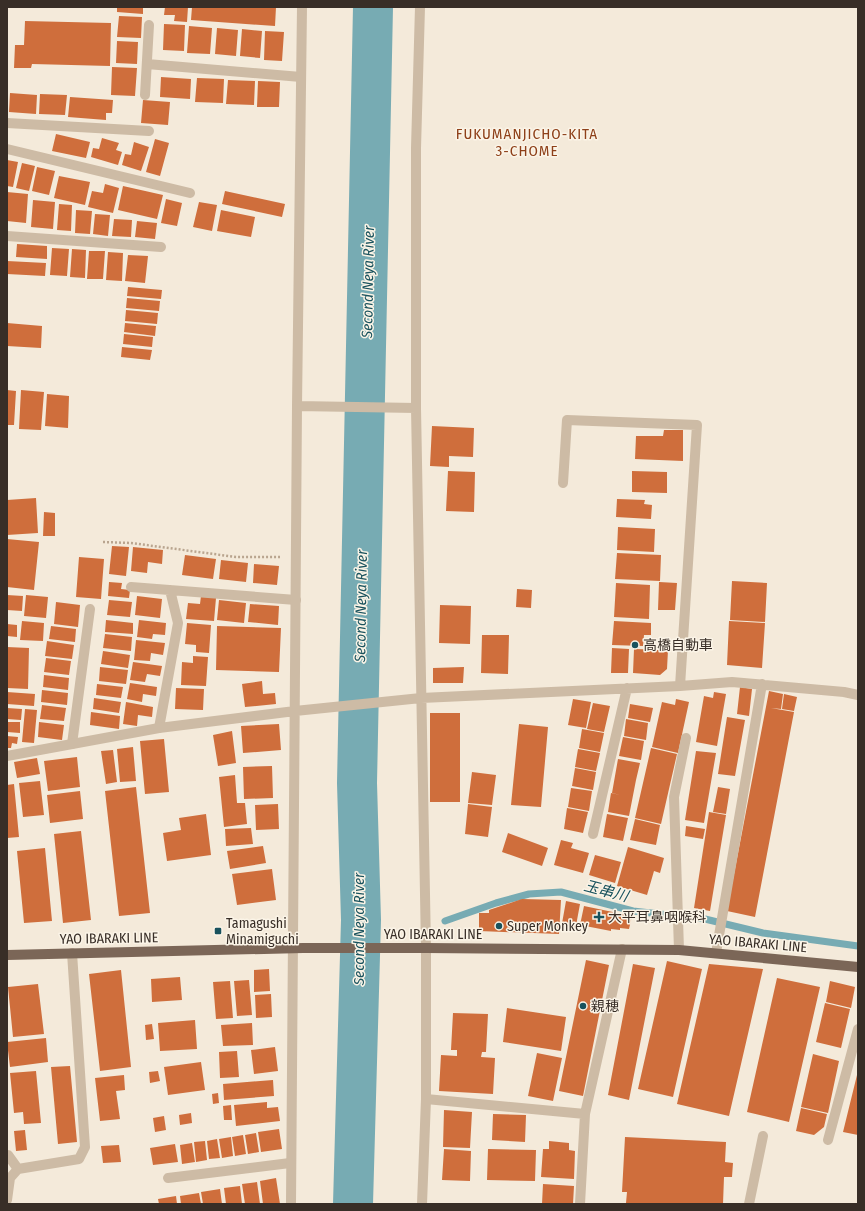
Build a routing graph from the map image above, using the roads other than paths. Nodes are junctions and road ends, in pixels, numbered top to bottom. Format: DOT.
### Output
graph roads {
  1 [pos="302,7"];
  2 [pos="420,7"];
  3 [pos="150,26"];
  4 [pos="148,64"];
  5 [pos="301,77"];
  6 [pos="145,95"];
  7 [pos="7,123"];
  8 [pos="149,131"];
  9 [pos="7,149"];
  10 [pos="190,193"];
  11 [pos="7,236"];
  12 [pos="161,247"];
  13 [pos="297,406"];
  14 [pos="416,408"];
  15 [pos="563,483"];
  16 [pos="131,587"];
  17 [pos="170,590"];
  18 [pos="296,600"];
  19 [pos="90,609"];
  20 [pos="762,684"];
  21 [pos="680,686"];
  22 [pos="627,688"];
  23 [pos="858,695"];
  24 [pos="421,698"];
  25 [pos="295,711"];
  26 [pos="159,728"];
  27 [pos="686,738"];
  28 [pos="72,744"];
  29 [pos="7,756"];
  30 [pos="593,834"];
  31 [pos="292,948"];
  32 [pos="421,948"];
  33 [pos="622,949"];
  34 [pos="679,950"];
  35 [pos="72,953"];
  36 [pos="716,953"];
  37 [pos="7,955"];
  38 [pos="858,967"];
  39 [pos="858,1029"];
  40 [pos="426,1099"];
  41 [pos="585,1114"];
  42 [pos="763,1136"];
  43 [pos="828,1140"];
  44 [pos="7,1155"];
  45 [pos="290,1163"];
  46 [pos="18,1169"];
  47 [pos="168,1178"];
  48 [pos="7,1200"];
  49 [pos="290,1204"];
  50 [pos="422,1204"];
  51 [pos="580,1204"];
  52 [pos="749,1204"];
  1 -- 5 [label="street"];
  2 -- 14 [label="street"];
  3 -- 4 [label="street"];
  4 -- 5 [label="street"];
  4 -- 6 [label="street"];
  5 -- 13 [label="street"];
  7 -- 8 [label="street"];
  9 -- 10 [label="street"];
  11 -- 12 [label="street"];
  13 -- 14 [label="street"];
  13 -- 18 [label="street"];
  14 -- 24 [label="street"];
  15 -- 21 [label="street"];
  16 -- 17 [label="street"];
  17 -- 18 [label="street"];
  17 -- 26 [label="street"];
  18 -- 25 [label="street"];
  19 -- 28 [label="street"];
  20 -- 21 [label="street"];
  20 -- 23 [label="street"];
  20 -- 36 [label="street"];
  21 -- 22 [label="street"];
  22 -- 24 [label="street"];
  22 -- 30 [label="street"];
  24 -- 25 [label="street"];
  24 -- 32 [label="street"];
  25 -- 26 [label="street"];
  25 -- 31 [label="street"];
  26 -- 28 [label="street"];
  27 -- 34 [label="street"];
  28 -- 29 [label="street"];
  31 -- 32 [label="main road, YAO IBARAKI LINE"];
  31 -- 35 [label="main road, YAO IBARAKI LINE"];
  31 -- 45 [label="street"];
  32 -- 33 [label="main road, YAO IBARAKI LINE"];
  32 -- 40 [label="street"];
  33 -- 34 [label="main road, YAO IBARAKI LINE"];
  33 -- 41 [label="street"];
  34 -- 36 [label="main road, YAO IBARAKI LINE"];
  35 -- 37 [label="main road, YAO IBARAKI LINE"];
  35 -- 46 [label="street"];
  36 -- 38 [label="main road, YAO IBARAKI LINE"];
  39 -- 43 [label="street"];
  40 -- 41 [label="street"];
  40 -- 50 [label="street"];
  41 -- 51 [label="street"];
  42 -- 52 [label="street"];
  44 -- 46 [label="street"];
  45 -- 47 [label="street"];
  45 -- 49 [label="street"];
  46 -- 48 [label="street"];
}
